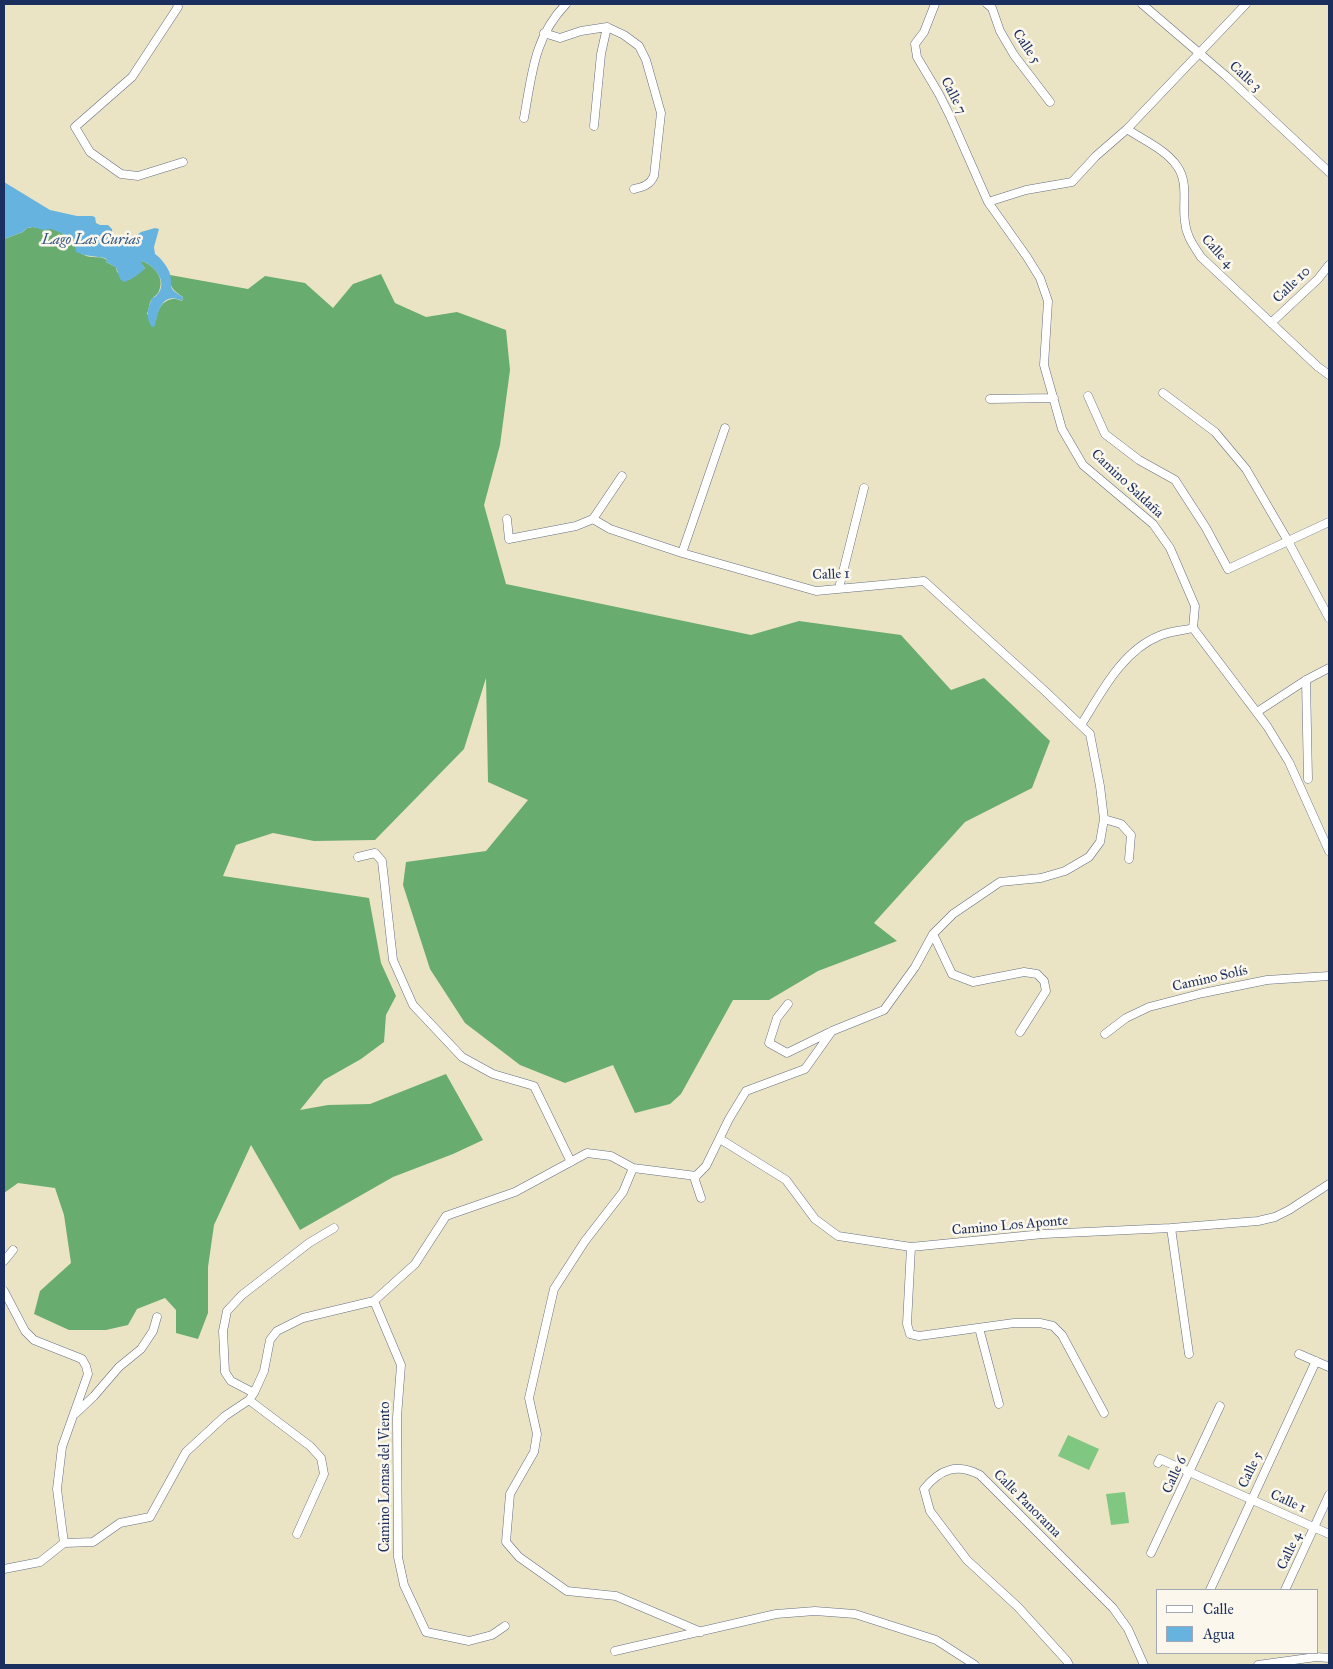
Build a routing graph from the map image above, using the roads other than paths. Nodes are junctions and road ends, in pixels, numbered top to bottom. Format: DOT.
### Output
graph roads {
  1 [pos="178,4"];
  2 [pos="566,4"];
  3 [pos="936,4"];
  4 [pos="988,4"];
  5 [pos="1142,4"];
  6 [pos="1246,4"];
  7 [pos="607,27"];
  8 [pos="544,33"];
  9 [pos="1200,54"];
  10 [pos="1050,102"];
  11 [pos="524,118"];
  12 [pos="594,126"];
  13 [pos="1127,129"];
  14 [pos="183,162"];
  15 [pos="1329,172"];
  16 [pos="634,188"];
  17 [pos="988,202"];
  18 [pos="1329,265"];
  19 [pos="1272,323"];
  20 [pos="1329,375"];
  21 [pos="1163,393"];
  22 [pos="1088,396"];
  23 [pos="1054,398"];
  24 [pos="990,399"];
  25 [pos="725,428"];
  26 [pos="622,476"];
  27 [pos="864,488"];
  28 [pos="507,519"];
  29 [pos="593,520"];
  30 [pos="1329,522"];
  31 [pos="1288,541"];
  32 [pos="682,553"];
  33 [pos="839,588"];
  34 [pos="1329,618"];
  35 [pos="1193,628"];
  36 [pos="1329,668"];
  37 [pos="1306,680"];
  38 [pos="1257,712"];
  39 [pos="1081,725"];
  40 [pos="1308,779"];
  41 [pos="1104,819"];
  42 [pos="1329,851"];
  43 [pos="358,857"];
  44 [pos="1130,859"];
  45 [pos="933,934"];
  46 [pos="1329,976"];
  47 [pos="788,1004"];
  48 [pos="832,1031"];
  49 [pos="1020,1032"];
  50 [pos="1105,1034"];
  51 [pos="720,1139"];
  52 [pos="571,1162"];
  53 [pos="633,1168"];
  54 [pos="696,1176"];
  55 [pos="1329,1184"];
  56 [pos="701,1198"];
  57 [pos="334,1228"];
  58 [pos="1171,1228"];
  59 [pos="911,1247"];
  60 [pos="13,1250"];
  61 [pos="4,1261"];
  62 [pos="4,1292"];
  63 [pos="374,1301"];
  64 [pos="157,1317"];
  65 [pos="980,1328"];
  66 [pos="1189,1354"];
  67 [pos="1299,1354"];
  68 [pos="1316,1361"];
  69 [pos="1329,1367"];
  70 [pos="252,1397"];
  71 [pos="998,1404"];
  72 [pos="1220,1406"];
  73 [pos="1104,1413"];
  74 [pos="74,1415"];
  75 [pos="1158,1463"];
  76 [pos="1190,1472"];
  77 [pos="1329,1495"];
  78 [pos="1252,1499"];
  79 [pos="1315,1527"];
  80 [pos="297,1534"];
  81 [pos="1329,1534"];
  82 [pos="64,1543"];
  83 [pos="1151,1553"];
  84 [pos="4,1569"];
  85 [pos="1210,1589"];
  86 [pos="1285,1589"];
  87 [pos="505,1626"];
  88 [pos="701,1632"];
  89 [pos="615,1651"];
  90 [pos="1329,1658"];
  91 [pos="975,1665"];
  92 [pos="1069,1665"];
  93 [pos="1144,1665"];
  94 [pos="1258,1665"];
  1 -- 14 [label="street"];
  2 -- 8 [label="street"];
  3 -- 17 [label="street, Calle 7"];
  4 -- 10 [label="street, Calle 5"];
  5 -- 9 [label="street, Calle 3"];
  6 -- 9 [label="street"];
  7 -- 8 [label="street"];
  7 -- 12 [label="street"];
  7 -- 16 [label="street"];
  8 -- 11 [label="street"];
  9 -- 13 [label="street"];
  9 -- 15 [label="street, Calle 3"];
  13 -- 17 [label="street"];
  13 -- 19 [label="street, Calle 4"];
  17 -- 23 [label="street, Camino Saldaña"];
  18 -- 19 [label="street, Calle 10"];
  19 -- 20 [label="street, Calle 4"];
  21 -- 31 [label="street"];
  22 -- 31 [label="street"];
  23 -- 24 [label="street"];
  23 -- 35 [label="street, Camino Saldaña"];
  25 -- 32 [label="street"];
  26 -- 29 [label="street"];
  27 -- 33 [label="street"];
  28 -- 29 [label="street"];
  29 -- 32 [label="street, Calle 1"];
  30 -- 31 [label="street"];
  31 -- 34 [label="street"];
  32 -- 33 [label="street, Calle 1"];
  33 -- 39 [label="street, Calle 1"];
  35 -- 38 [label="street"];
  35 -- 39 [label="street"];
  36 -- 37 [label="street"];
  37 -- 38 [label="street"];
  37 -- 40 [label="street"];
  38 -- 42 [label="street"];
  39 -- 41 [label="street, Calle 1"];
  41 -- 44 [label="street"];
  41 -- 45 [label="street, Calle 1"];
  43 -- 52 [label="street"];
  45 -- 48 [label="street, Calle 1"];
  45 -- 49 [label="street"];
  46 -- 50 [label="street, Camino Solís"];
  47 -- 48 [label="street, Calle 1"];
  48 -- 51 [label="street"];
  51 -- 54 [label="street"];
  51 -- 59 [label="street, Camino Los Aponte"];
  52 -- 53 [label="street"];
  52 -- 63 [label="street"];
  53 -- 54 [label="street"];
  53 -- 88 [label="street"];
  54 -- 56 [label="street"];
  55 -- 58 [label="street, Camino Los Aponte"];
  57 -- 70 [label="street"];
  58 -- 59 [label="street, Camino Los Aponte"];
  58 -- 66 [label="street"];
  59 -- 65 [label="street"];
  60 -- 61 [label="street"];
  62 -- 74 [label="street"];
  63 -- 70 [label="street"];
  63 -- 87 [label="street, Camino Lomas del Viento"];
  64 -- 74 [label="street"];
  65 -- 71 [label="street"];
  65 -- 73 [label="street"];
  67 -- 68 [label="street"];
  68 -- 69 [label="street"];
  68 -- 78 [label="street, Calle 5"];
  70 -- 80 [label="street"];
  70 -- 82 [label="street"];
  72 -- 76 [label="street, Calle 6"];
  74 -- 82 [label="street"];
  75 -- 76 [label="street, Calle 1"];
  76 -- 78 [label="street, Calle 1"];
  76 -- 83 [label="street, Calle 6"];
  77 -- 79 [label="street, Calle 4"];
  78 -- 79 [label="street, Calle 1"];
  78 -- 85 [label="street, Calle 5"];
  79 -- 81 [label="street, Calle 1"];
  79 -- 86 [label="street, Calle 4"];
  82 -- 84 [label="street"];
  88 -- 89 [label="street"];
  88 -- 91 [label="street"];
  90 -- 94 [label="street"];
  92 -- 93 [label="street, Calle Panorama"];
}
